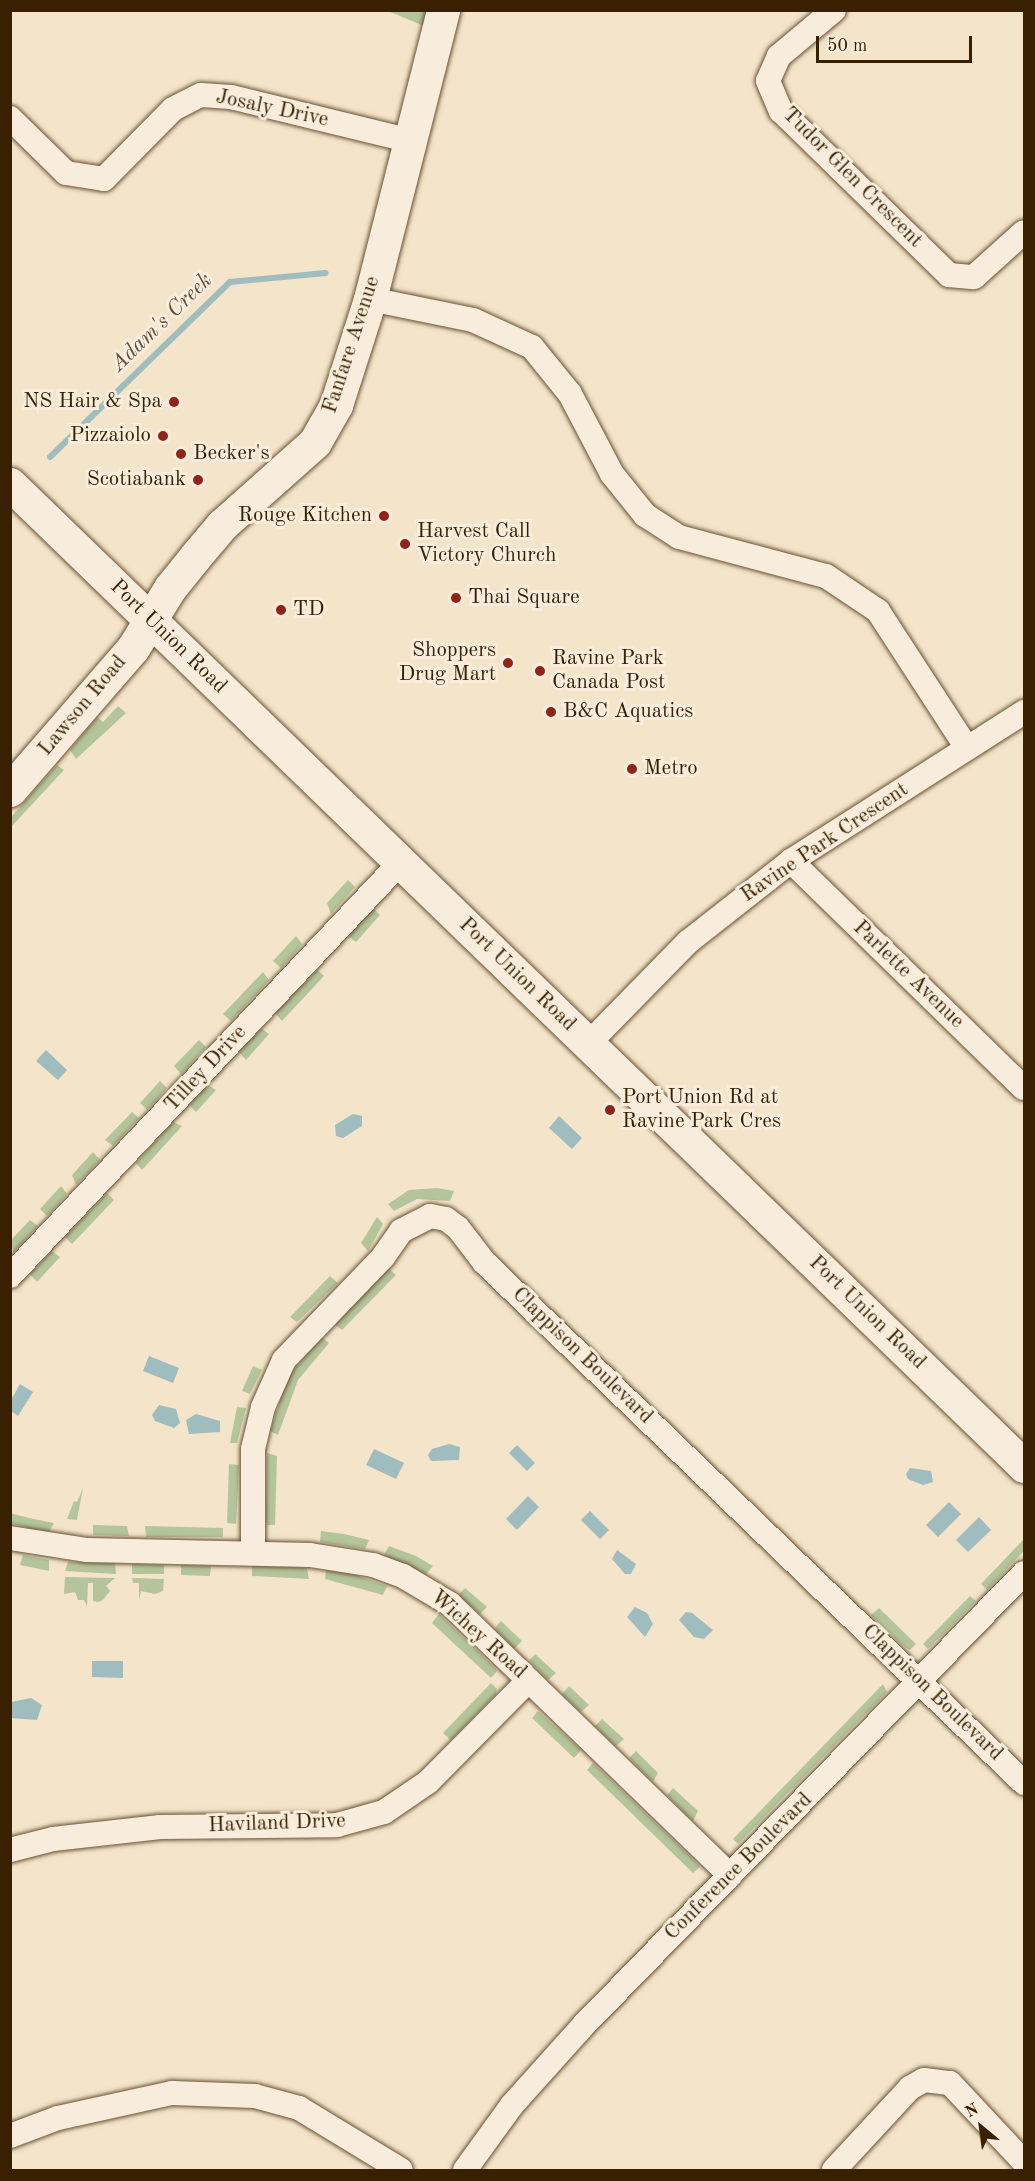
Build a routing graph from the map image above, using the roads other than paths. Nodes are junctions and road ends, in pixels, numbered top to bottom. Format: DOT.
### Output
graph roads {
  1 [pos="443,10"];
  2 [pos="834,10"];
  3 [pos="10,118"];
  4 [pos="408,140"];
  5 [pos="1024,232"];
  6 [pos="370,299"];
  7 [pos="10,484"];
  8 [pos="149,618"];
  9 [pos="1024,712"];
  10 [pos="967,748"];
  11 [pos="10,790"];
  12 [pos="791,861"];
  13 [pos="401,862"];
  14 [pos="588,1044"];
  15 [pos="1024,1089"];
  16 [pos="10,1276"];
  17 [pos="1024,1466"];
  18 [pos="10,1538"];
  19 [pos="253,1552"];
  20 [pos="1024,1573"];
  21 [pos="528,1681"];
  22 [pos="921,1682"];
  23 [pos="1024,1783"];
  24 [pos="10,1850"];
  25 [pos="730,1875"];
  26 [pos="10,2136"];
  27 [pos="1024,2162"];
  28 [pos="401,2170"];
  29 [pos="465,2170"];
  30 [pos="834,2170"];
  1 -- 4 [label="main road, Fanfare Avenue"];
  2 -- 5 [label="street, Tudor Glen Crescent"];
  3 -- 4 [label="street, Josaly Drive"];
  4 -- 6 [label="main road, Fanfare Avenue"];
  6 -- 8 [label="main road, Fanfare Avenue"];
  6 -- 10 [label="street"];
  7 -- 8 [label="main road, Port Union Road"];
  8 -- 11 [label="main road, Lawson Road"];
  8 -- 13 [label="main road, Port Union Road"];
  9 -- 10 [label="street, Ravine Park Crescent"];
  10 -- 12 [label="street, Ravine Park Crescent"];
  12 -- 14 [label="street, Ravine Park Crescent"];
  12 -- 15 [label="street, Parlette Avenue"];
  13 -- 14 [label="main road, Port Union Road"];
  13 -- 16 [label="street, Tilley Drive"];
  14 -- 17 [label="main road, Port Union Road"];
  18 -- 19 [label="street, Wichey Road"];
  19 -- 21 [label="street, Wichey Road"];
  19 -- 22 [label="street, Clappison Boulevard"];
  20 -- 22 [label="street, Conference Boulevard"];
  21 -- 24 [label="street, Haviland Drive"];
  21 -- 25 [label="street, Wichey Road"];
  22 -- 23 [label="street, Clappison Boulevard"];
  22 -- 25 [label="street, Conference Boulevard"];
  25 -- 29 [label="street, Conference Boulevard"];
  26 -- 28 [label="street"];
  27 -- 30 [label="street"];
}
